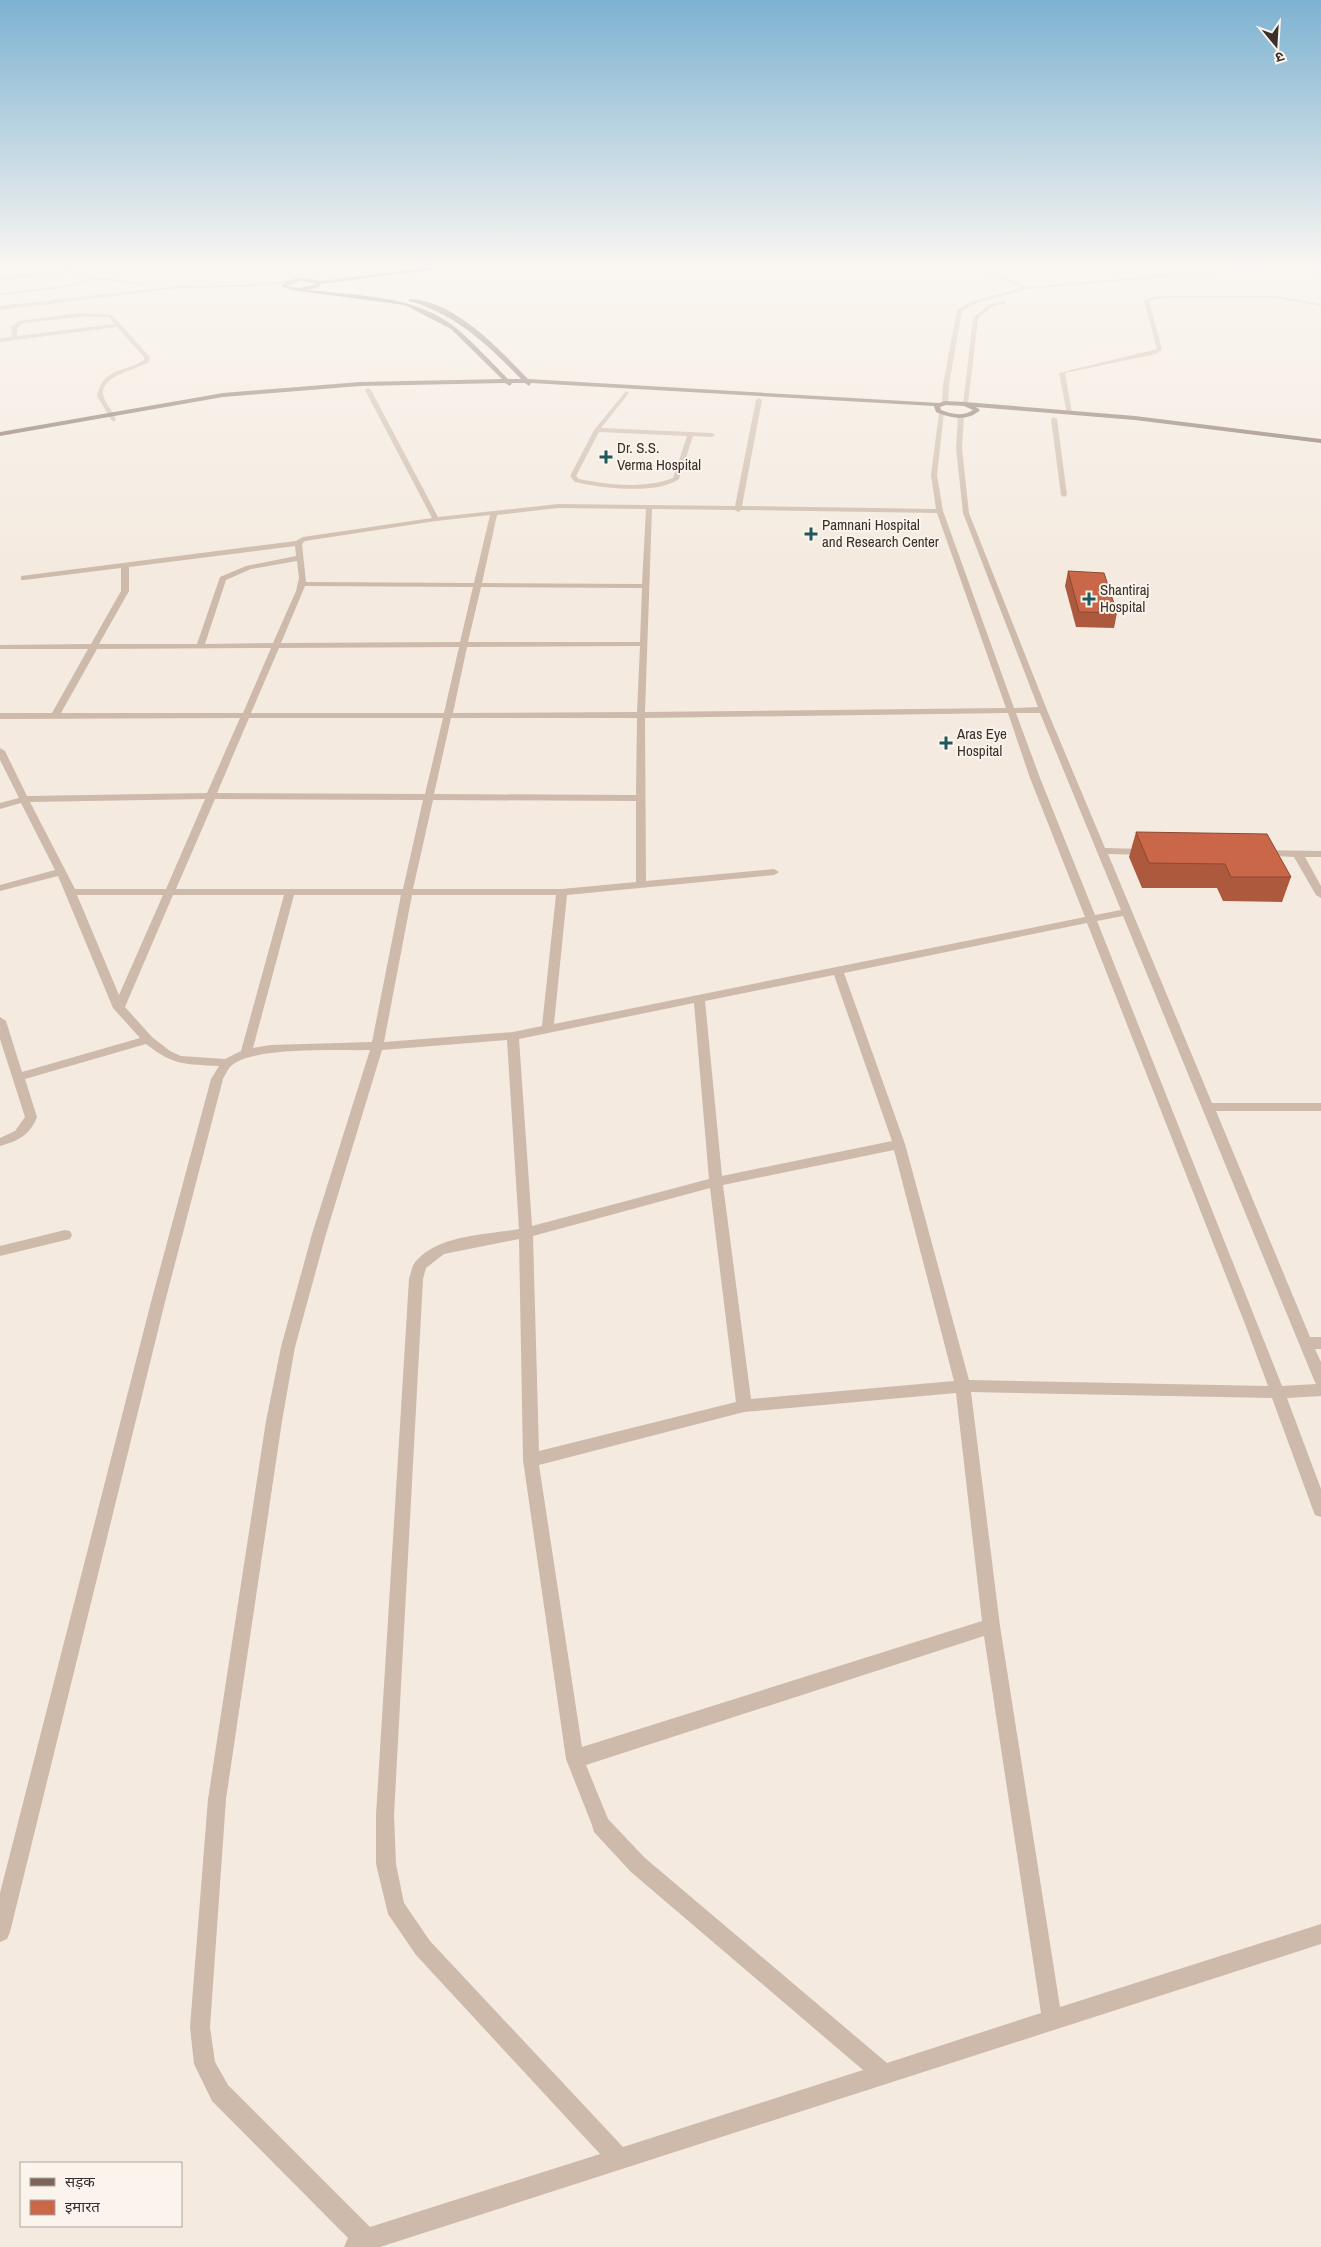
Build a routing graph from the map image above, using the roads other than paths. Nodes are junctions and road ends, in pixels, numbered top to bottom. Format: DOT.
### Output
graph roads {
  1 [pos="133,368"];
  2 [pos="494,368"];
  3 [pos="513,368"];
  4 [pos="949,368"];
  5 [pos="971,368"];
  6 [pos="1082,368"];
  7 [pos="508,381"];
  8 [pos="527,381"];
  9 [pos="513,387"];
  10 [pos="533,387"];
  11 [pos="436,389"];
  12 [pos="455,389"];
  13 [pos="368,390"];
  14 [pos="626,393"];
  15 [pos="759,400"];
  16 [pos="968,404"];
  17 [pos="941,408"];
  18 [pos="1069,413"];
  19 [pos="110,414"];
  20 [pos="973,414"];
  21 [pos="980,414"];
  22 [pos="961,416"];
  23 [pos="1034,418"];
  24 [pos="1054,419"];
  25 [pos="114,420"];
  26 [pos="598,430"];
  27 [pos="0,434"];
  28 [pos="691,434"];
  29 [pos="712,435"];
  30 [pos="10,440"];
  31 [pos="1321,441"];
  32 [pos="1321,448"];
  33 [pos="1064,495"];
  34 [pos="649,509"];
  35 [pos="738,510"];
  36 [pos="940,511"];
  37 [pos="494,514"];
  38 [pos="436,519"];
  39 [pos="298,543"];
  40 [pos="298,558"];
  41 [pos="125,565"];
  42 [pos="24,578"];
  43 [pos="302,584"];
  44 [pos="477,585"];
  45 [pos="646,586"];
  46 [pos="644,644"];
  47 [pos="463,645"];
  48 [pos="0,647"];
  49 [pos="200,647"];
  50 [pos="274,647"];
  51 [pos="94,648"];
  52 [pos="1013,710"];
  53 [pos="1043,710"];
  54 [pos="245,715"];
  55 [pos="446,715"];
  56 [pos="642,715"];
  57 [pos="0,716"];
  58 [pos="55,716"];
  59 [pos="0,751"];
  60 [pos="212,796"];
  61 [pos="428,797"];
  62 [pos="642,798"];
  63 [pos="26,799"];
  64 [pos="0,806"];
  65 [pos="1102,851"];
  66 [pos="1161,852"];
  67 [pos="1249,853"];
  68 [pos="1298,854"];
  69 [pos="1321,854"];
  70 [pos="61,872"];
  71 [pos="774,872"];
  72 [pos="642,886"];
  73 [pos="0,888"];
  74 [pos="290,891"];
  75 [pos="71,892"];
  76 [pos="170,892"];
  77 [pos="407,892"];
  78 [pos="562,892"];
  79 [pos="1321,895"];
  80 [pos="1128,912"];
  81 [pos="1090,919"];
  82 [pos="838,970"];
  83 [pos="699,999"];
  84 [pos="120,1008"];
  85 [pos="0,1021"];
  86 [pos="548,1029"];
  87 [pos="513,1036"];
  88 [pos="148,1040"];
  89 [pos="377,1046"];
  90 [pos="4,1047"];
  91 [pos="246,1053"];
  92 [pos="226,1063"];
  93 [pos="18,1077"];
  94 [pos="1208,1107"];
  95 [pos="1321,1107"];
  96 [pos="0,1142"];
  97 [pos="899,1144"];
  98 [pos="716,1182"];
  99 [pos="526,1233"];
  100 [pos="65,1235"];
  101 [pos="0,1251"];
  102 [pos="1306,1343"];
  103 [pos="1321,1343"];
  104 [pos="1321,1380"];
  105 [pos="963,1386"];
  106 [pos="1321,1390"];
  107 [pos="1277,1392"];
  108 [pos="744,1406"];
  109 [pos="531,1460"];
  110 [pos="1321,1510"];
  111 [pos="991,1626"];
  112 [pos="575,1759"];
  113 [pos="0,1932"];
  114 [pos="1321,1934"];
  115 [pos="1052,2021"];
  116 [pos="884,2074"];
  117 [pos="620,2158"];
  118 [pos="360,2244"];
  1 -- 19 [label="street"];
  2 -- 7 [label="main road"];
  3 -- 8 [label="main road"];
  4 -- 17 [label="street"];
  5 -- 16 [label="street"];
  6 -- 18 [label="street"];
  7 -- 8 [label="main road"];
  7 -- 9 [label="main road"];
  7 -- 19 [label="main road"];
  8 -- 10 [label="main road"];
  8 -- 17 [label="main road"];
  9 -- 10 [label="main road"];
  9 -- 12 [label="main road"];
  10 -- 14 [label="main road"];
  11 -- 13 [label="main road"];
  13 -- 25 [label="main road"];
  13 -- 38 [label="street"];
  14 -- 15 [label="main road"];
  14 -- 26 [label="street"];
  15 -- 17 [label="main road"];
  15 -- 35 [label="street"];
  16 -- 17 [label="main road"];
  16 -- 18 [label="main road"];
  16 -- 20 [label="main road"];
  17 -- 22 [label="main road"];
  17 -- 36 [label="street"];
  18 -- 31 [label="main road"];
  19 -- 25 [label="street"];
  19 -- 27 [label="main road"];
  20 -- 21 [label="main road"];
  20 -- 22 [label="main road"];
  22 -- 53 [label="street"];
  23 -- 24 [label="main road"];
  24 -- 32 [label="main road"];
  24 -- 33 [label="street"];
  25 -- 30 [label="main road"];
  26 -- 28 [label="street"];
  26 -- 28 [label="street"];
  28 -- 29 [label="street"];
  34 -- 35 [label="street"];
  34 -- 37 [label="street"];
  34 -- 45 [label="street"];
  35 -- 36 [label="street"];
  36 -- 52 [label="street"];
  37 -- 38 [label="street"];
  37 -- 44 [label="street"];
  38 -- 39 [label="street"];
  39 -- 40 [label="street"];
  39 -- 41 [label="street"];
  40 -- 43 [label="street"];
  40 -- 49 [label="street"];
  41 -- 42 [label="street"];
  41 -- 51 [label="street"];
  43 -- 44 [label="street"];
  43 -- 50 [label="street"];
  44 -- 45 [label="street"];
  44 -- 47 [label="street"];
  45 -- 46 [label="street"];
  46 -- 47 [label="street"];
  46 -- 56 [label="street"];
  47 -- 50 [label="street"];
  47 -- 55 [label="street"];
  48 -- 51 [label="street"];
  49 -- 50 [label="street"];
  49 -- 51 [label="street"];
  50 -- 54 [label="street"];
  51 -- 58 [label="street"];
  52 -- 53 [label="street"];
  52 -- 56 [label="street"];
  52 -- 81 [label="street"];
  53 -- 65 [label="street"];
  54 -- 55 [label="street"];
  54 -- 58 [label="street"];
  54 -- 60 [label="street"];
  55 -- 56 [label="street"];
  55 -- 61 [label="street"];
  56 -- 62 [label="street"];
  57 -- 58 [label="street"];
  59 -- 63 [label="street"];
  60 -- 61 [label="street"];
  60 -- 63 [label="street"];
  60 -- 76 [label="street"];
  61 -- 62 [label="street"];
  61 -- 77 [label="street"];
  62 -- 72 [label="street"];
  63 -- 64 [label="street"];
  63 -- 70 [label="street"];
  65 -- 66 [label="street"];
  65 -- 80 [label="street"];
  67 -- 68 [label="street"];
  68 -- 69 [label="street"];
  68 -- 79 [label="street"];
  70 -- 73 [label="street"];
  70 -- 75 [label="street"];
  71 -- 72 [label="street"];
  72 -- 78 [label="street"];
  74 -- 76 [label="street"];
  74 -- 77 [label="street"];
  74 -- 91 [label="street"];
  75 -- 76 [label="street"];
  75 -- 84 [label="street"];
  76 -- 84 [label="street"];
  77 -- 78 [label="street"];
  77 -- 89 [label="street"];
  78 -- 86 [label="street"];
  80 -- 81 [label="street"];
  80 -- 94 [label="street"];
  81 -- 82 [label="street"];
  81 -- 107 [label="street"];
  82 -- 83 [label="street"];
  82 -- 97 [label="street"];
  83 -- 86 [label="street"];
  83 -- 98 [label="street"];
  84 -- 88 [label="street"];
  85 -- 90 [label="street"];
  86 -- 87 [label="street"];
  87 -- 89 [label="street"];
  87 -- 99 [label="street"];
  88 -- 92 [label="street"];
  88 -- 93 [label="street"];
  89 -- 91 [label="street"];
  89 -- 118 [label="street"];
  90 -- 93 [label="street"];
  91 -- 92 [label="street"];
  92 -- 113 [label="street"];
  93 -- 96 [label="street"];
  94 -- 95 [label="street"];
  94 -- 102 [label="street"];
  97 -- 98 [label="street"];
  97 -- 105 [label="street"];
  98 -- 99 [label="street"];
  98 -- 108 [label="street"];
  99 -- 109 [label="street"];
  99 -- 117 [label="street"];
  100 -- 101 [label="street"];
  102 -- 103 [label="street"];
  102 -- 104 [label="street"];
  105 -- 107 [label="street"];
  105 -- 108 [label="street"];
  105 -- 111 [label="street"];
  106 -- 107 [label="street"];
  107 -- 110 [label="street"];
  108 -- 109 [label="street"];
  109 -- 112 [label="street"];
  111 -- 112 [label="street"];
  111 -- 115 [label="street"];
  112 -- 116 [label="street"];
  114 -- 115 [label="street"];
  115 -- 116 [label="street"];
  116 -- 117 [label="street"];
  117 -- 118 [label="street"];
}
